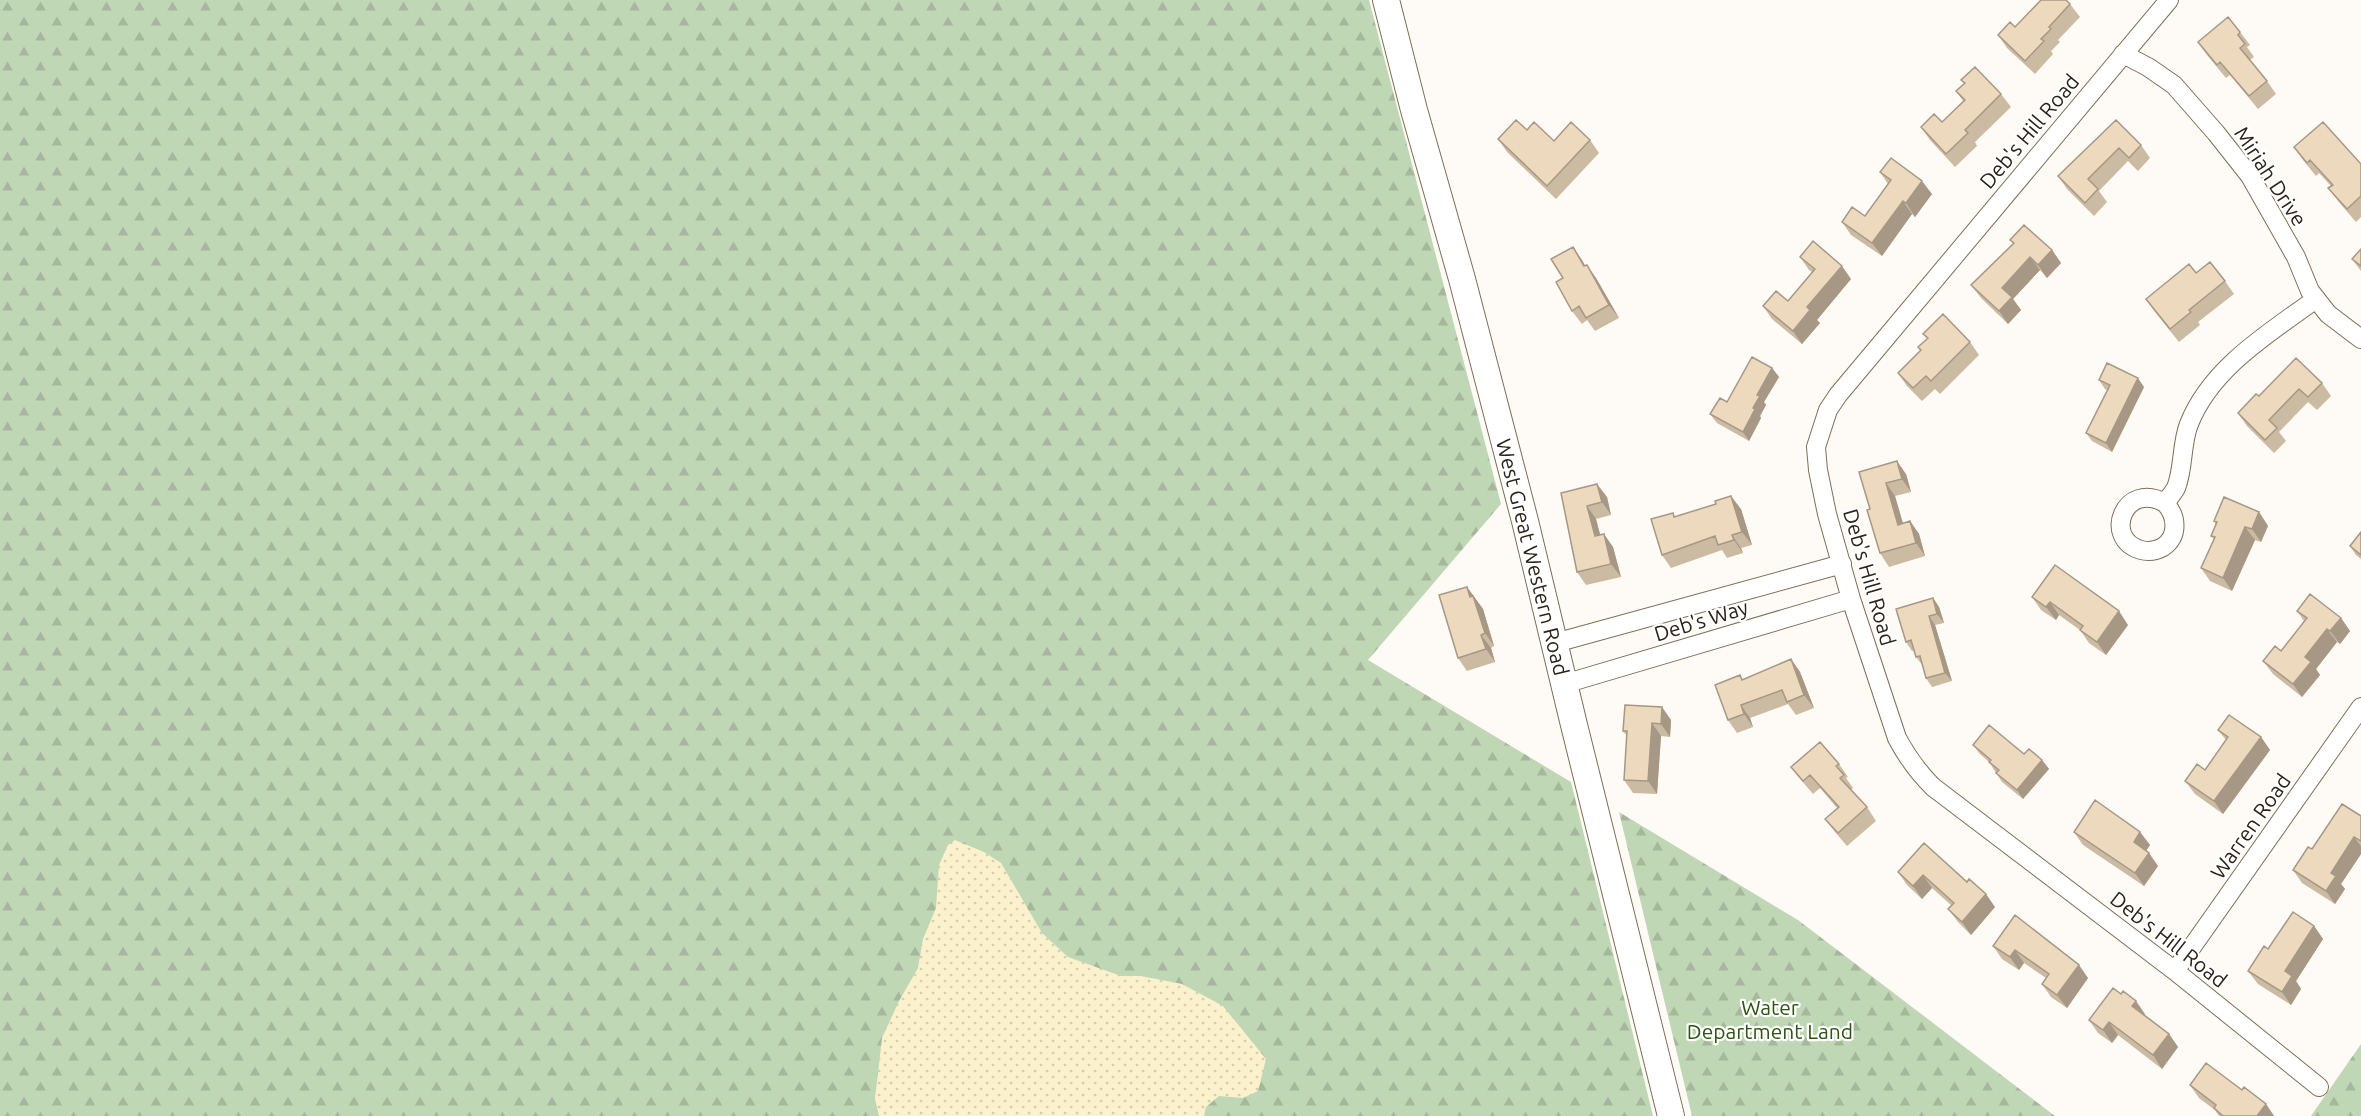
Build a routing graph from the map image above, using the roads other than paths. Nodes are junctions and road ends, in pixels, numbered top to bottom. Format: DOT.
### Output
graph roads {
  1 [pos="1386,0"];
  2 [pos="2169,0"];
  3 [pos="2123,54"];
  4 [pos="2316,299"];
  5 [pos="2361,339"];
  6 [pos="2165,503"];
  7 [pos="1842,564"];
  8 [pos="1851,599"];
  9 [pos="1555,643"];
  10 [pos="1564,684"];
  11 [pos="2361,707"];
  12 [pos="2175,971"];
  13 [pos="2319,1087"];
  14 [pos="1671,1116"];
  1 -- 9 [label="street, West Great Western Road"];
  2 -- 3 [label="street, Deb's Hill Road"];
  3 -- 4 [label="street, Miriah Drive"];
  3 -- 7 [label="street, Deb's Hill Road"];
  4 -- 5 [label="street, Miriah Drive"];
  4 -- 6 [label="street"];
  7 -- 8 [label="street, Deb's Hill Road"];
  7 -- 9 [label="street, Deb's Way"];
  8 -- 10 [label="street, Deb's Way"];
  8 -- 12 [label="street, Deb's Hill Road"];
  9 -- 10 [label="street, West Great Western Road"];
  10 -- 14 [label="street, West Great Western Road"];
  11 -- 12 [label="street, Warren Road"];
  12 -- 13 [label="street, Deb's Hill Road"];
}
